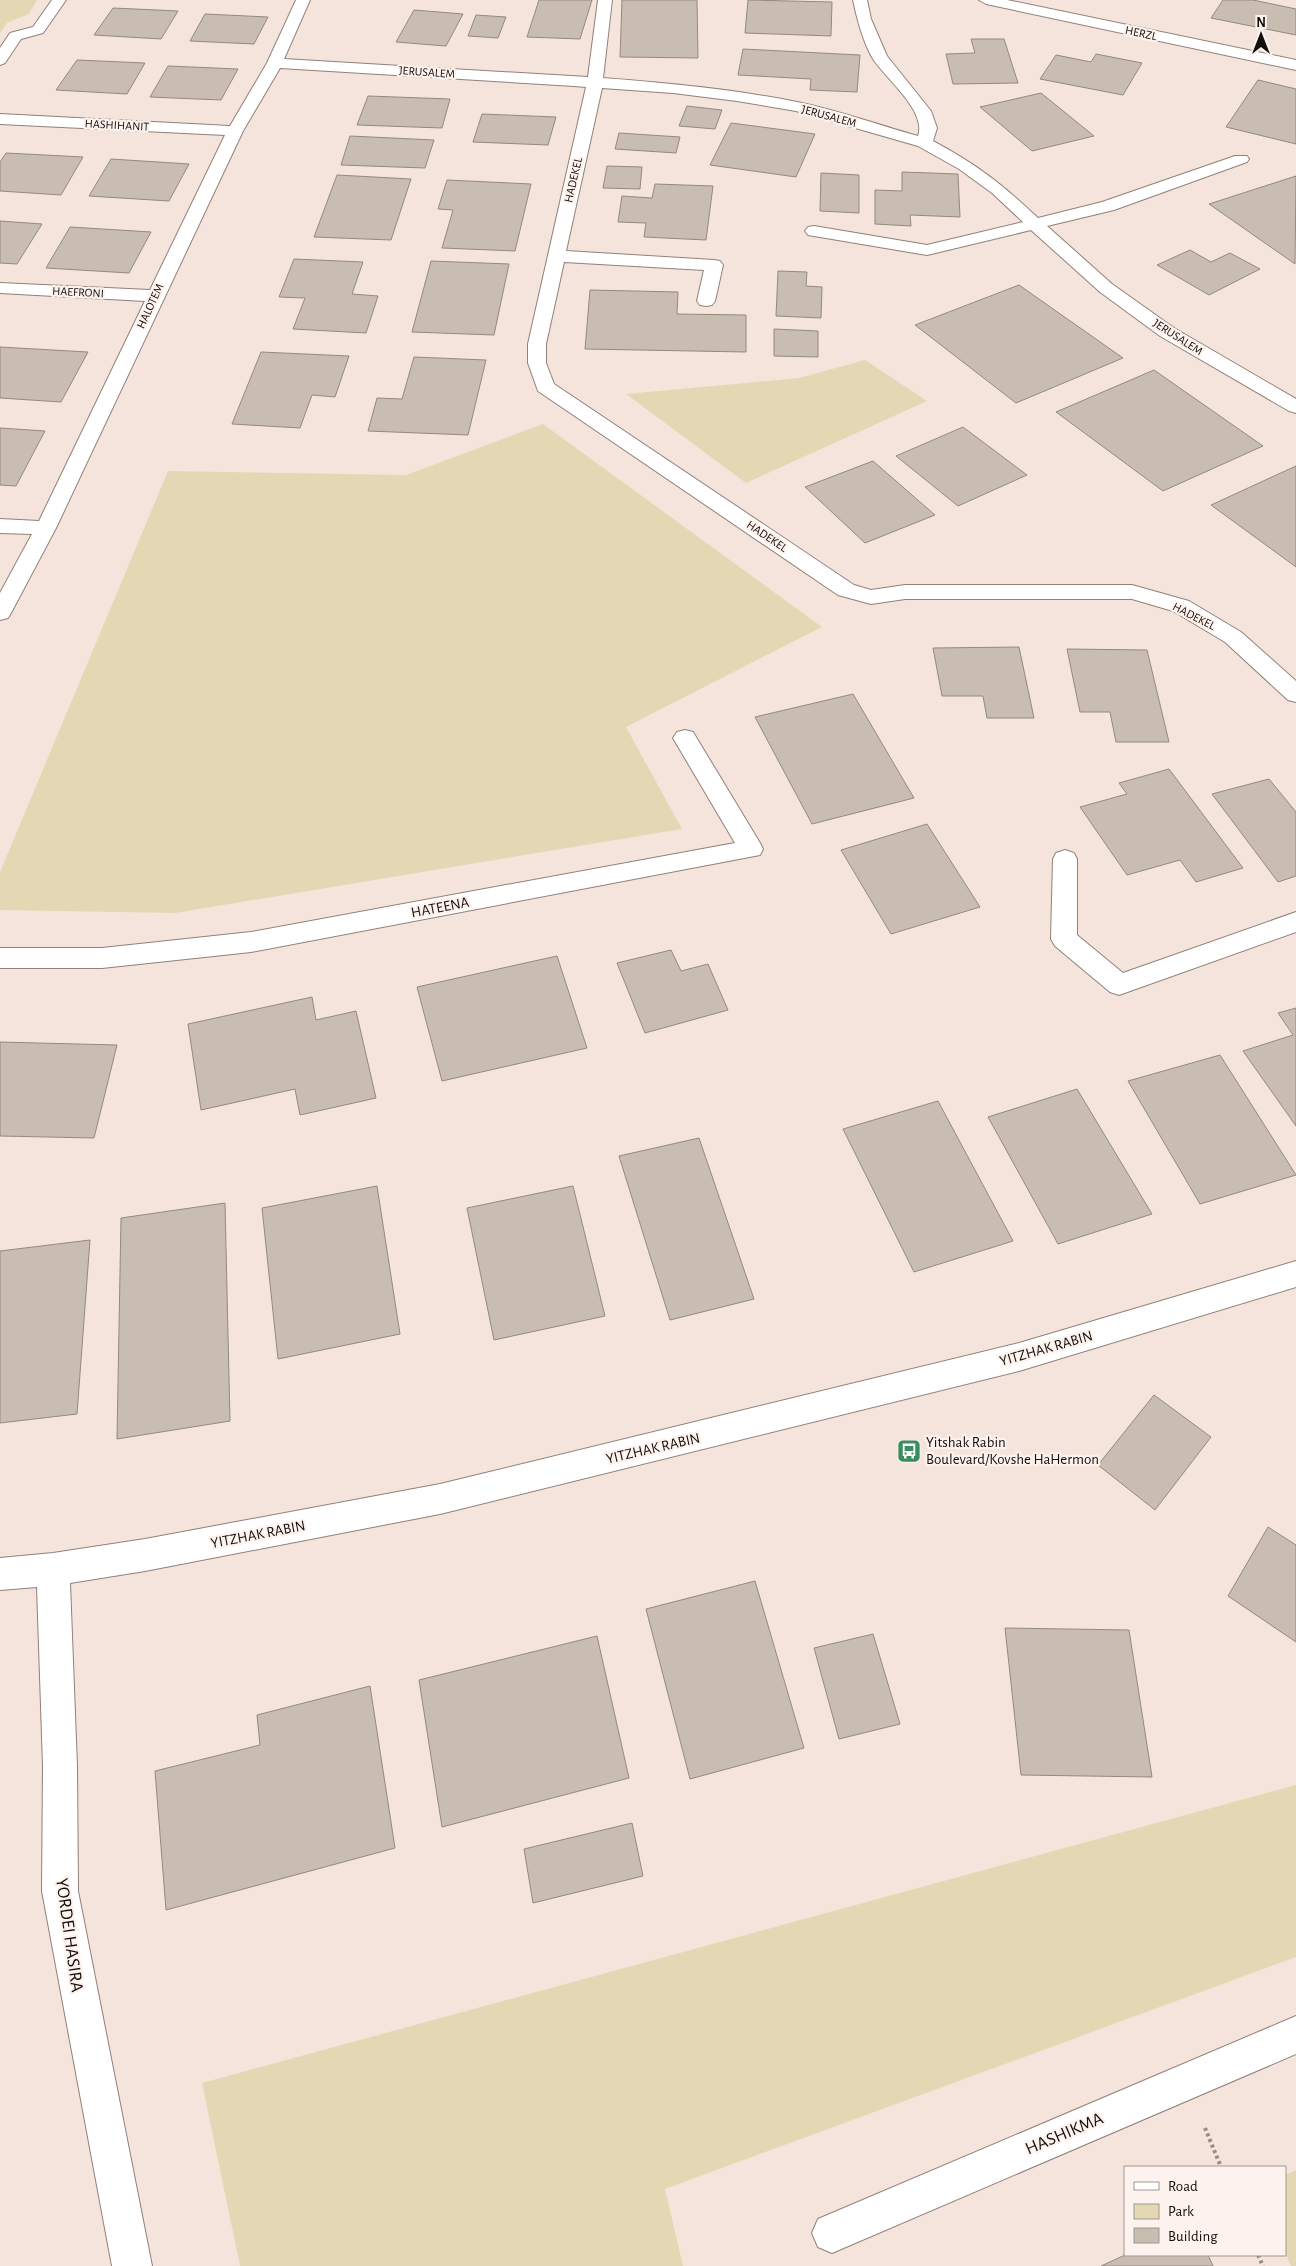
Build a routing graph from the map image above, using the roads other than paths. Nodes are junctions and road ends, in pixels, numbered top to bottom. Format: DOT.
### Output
graph roads {
  1 [pos="60,0"];
  2 [pos="303,0"];
  3 [pos="605,0"];
  4 [pos="860,0"];
  5 [pos="986,0"];
  6 [pos="0,60"];
  7 [pos="275,63"];
  8 [pos="1296,65"];
  9 [pos="595,83"];
  10 [pos="0,119"];
  11 [pos="235,132"];
  12 [pos="924,143"];
  13 [pos="1241,160"];
  14 [pos="1034,222"];
  15 [pos="814,231"];
  16 [pos="556,256"];
  17 [pos="0,288"];
  18 [pos="155,296"];
  19 [pos="706,301"];
  20 [pos="1296,407"];
  21 [pos="0,526"];
  22 [pos="46,528"];
  23 [pos="0,613"];
  24 [pos="1296,694"];
  25 [pos="685,738"];
  26 [pos="1065,859"];
  27 [pos="1296,922"];
  28 [pos="0,958"];
  29 [pos="1296,1274"];
  30 [pos="54,1569"];
  31 [pos="0,1574"];
  32 [pos="1296,2035"];
  33 [pos="832,2233"];
  34 [pos="132,2266"];
  1 -- 6 [label="street"];
  2 -- 7 [label="street, HALOTEM"];
  3 -- 9 [label="street, HADEKEL"];
  4 -- 12 [label="street"];
  5 -- 8 [label="street, HERZL"];
  7 -- 9 [label="street, JERUSALEM"];
  7 -- 11 [label="street, HALOTEM"];
  9 -- 12 [label="street, JERUSALEM"];
  9 -- 16 [label="street, HADEKEL"];
  10 -- 11 [label="street, HASHIHANIT"];
  11 -- 18 [label="street, HALOTEM"];
  12 -- 14 [label="street, JERUSALEM"];
  13 -- 14 [label="street"];
  14 -- 15 [label="street"];
  14 -- 20 [label="street, JERUSALEM"];
  16 -- 19 [label="street"];
  16 -- 24 [label="street, HADEKEL"];
  17 -- 18 [label="street, HAEFRONI"];
  18 -- 22 [label="street, HALOTEM"];
  21 -- 22 [label="street"];
  22 -- 23 [label="street, HALOTEM"];
  25 -- 28 [label="street, HATEENA"];
  26 -- 27 [label="street"];
  29 -- 30 [label="street, YITZHAK RABIN"];
  30 -- 31 [label="street, YITZHAK RABIN"];
  30 -- 34 [label="street, YORDEI HASIRA"];
  32 -- 33 [label="street, HASHIKMA"];
}
